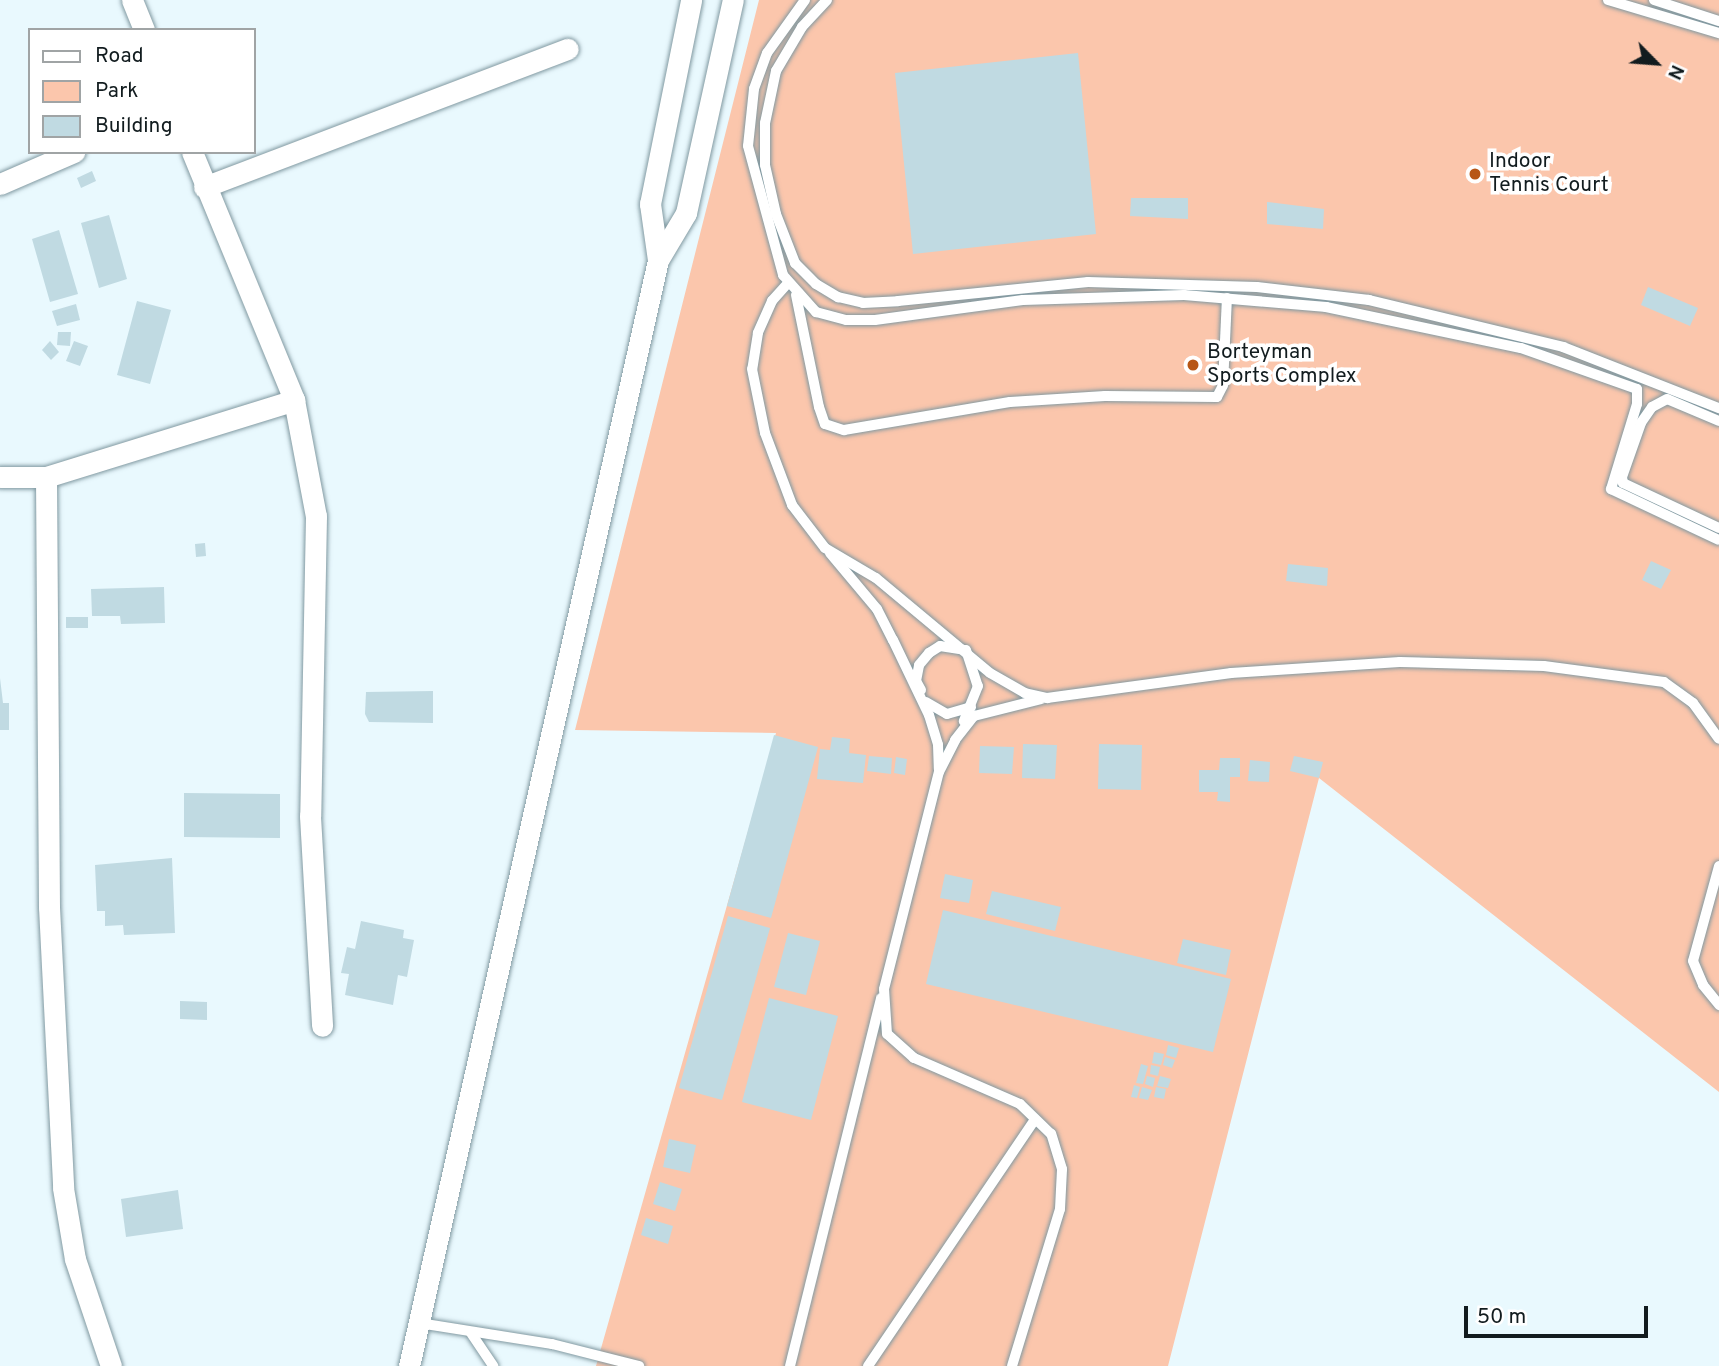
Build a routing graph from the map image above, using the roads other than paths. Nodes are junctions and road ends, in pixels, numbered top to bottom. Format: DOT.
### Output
graph roads {
  1 [pos="132,0"];
  2 [pos="691,0"];
  3 [pos="733,0"];
  4 [pos="805,0"];
  5 [pos="827,0"];
  6 [pos="1608,0"];
  7 [pos="1654,0"];
  8 [pos="1719,21"];
  9 [pos="143,28"];
  10 [pos="1719,33"];
  11 [pos="568,49"];
  12 [pos="69,154"];
  13 [pos="193,154"];
  14 [pos="0,184"];
  15 [pos="204,187"];
  16 [pos="658,260"];
  17 [pos="788,283"];
  18 [pos="796,295"];
  19 [pos="1227,298"];
  20 [pos="294,400"];
  21 [pos="1719,408"];
  22 [pos="1719,421"];
  23 [pos="0,477"];
  24 [pos="46,477"];
  25 [pos="1719,528"];
  26 [pos="1719,540"];
  27 [pos="825,548"];
  28 [pos="966,650"];
  29 [pos="1047,698"];
  30 [pos="926,702"];
  31 [pos="971,707"];
  32 [pos="1719,739"];
  33 [pos="955,740"];
  34 [pos="938,745"];
  35 [pos="939,772"];
  36 [pos="1719,866"];
  37 [pos="884,989"];
  38 [pos="1719,1005"];
  39 [pos="321,1026"];
  40 [pos="1035,1119"];
  41 [pos="419,1323"];
  42 [pos="471,1333"];
  43 [pos="111,1366"];
  44 [pos="409,1366"];
  45 [pos="493,1366"];
  46 [pos="639,1366"];
  47 [pos="790,1366"];
  48 [pos="868,1366"];
  49 [pos="1012,1366"];
  1 -- 9 [label="street"];
  2 -- 16 [label="street"];
  3 -- 16 [label="street"];
  4 -- 17 [label="lane"];
  5 -- 21 [label="lane"];
  6 -- 10 [label="lane"];
  7 -- 8 [label="lane"];
  11 -- 15 [label="street"];
  12 -- 14 [label="street"];
  13 -- 15 [label="street"];
  15 -- 20 [label="street"];
  16 -- 41 [label="street"];
  17 -- 18 [label="lane"];
  17 -- 27 [label="lane"];
  18 -- 19 [label="lane"];
  18 -- 19 [label="lane"];
  19 -- 26 [label="lane"];
  20 -- 24 [label="street"];
  20 -- 39 [label="street"];
  22 -- 25 [label="lane"];
  23 -- 24 [label="street"];
  24 -- 43 [label="street"];
  27 -- 28 [label="lane"];
  27 -- 34 [label="lane"];
  28 -- 29 [label="lane"];
  28 -- 30 [label="lane"];
  28 -- 31 [label="lane"];
  29 -- 32 [label="lane"];
  29 -- 33 [label="lane"];
  30 -- 31 [label="lane"];
  30 -- 34 [label="lane"];
  31 -- 33 [label="lane"];
  33 -- 35 [label="lane"];
  34 -- 35 [label="lane"];
  35 -- 37 [label="lane"];
  36 -- 38 [label="lane"];
  37 -- 40 [label="lane"];
  37 -- 47 [label="lane"];
  40 -- 48 [label="lane"];
  40 -- 49 [label="lane"];
  41 -- 42 [label="lane"];
  41 -- 44 [label="street"];
  42 -- 45 [label="lane"];
  42 -- 46 [label="lane"];
}
